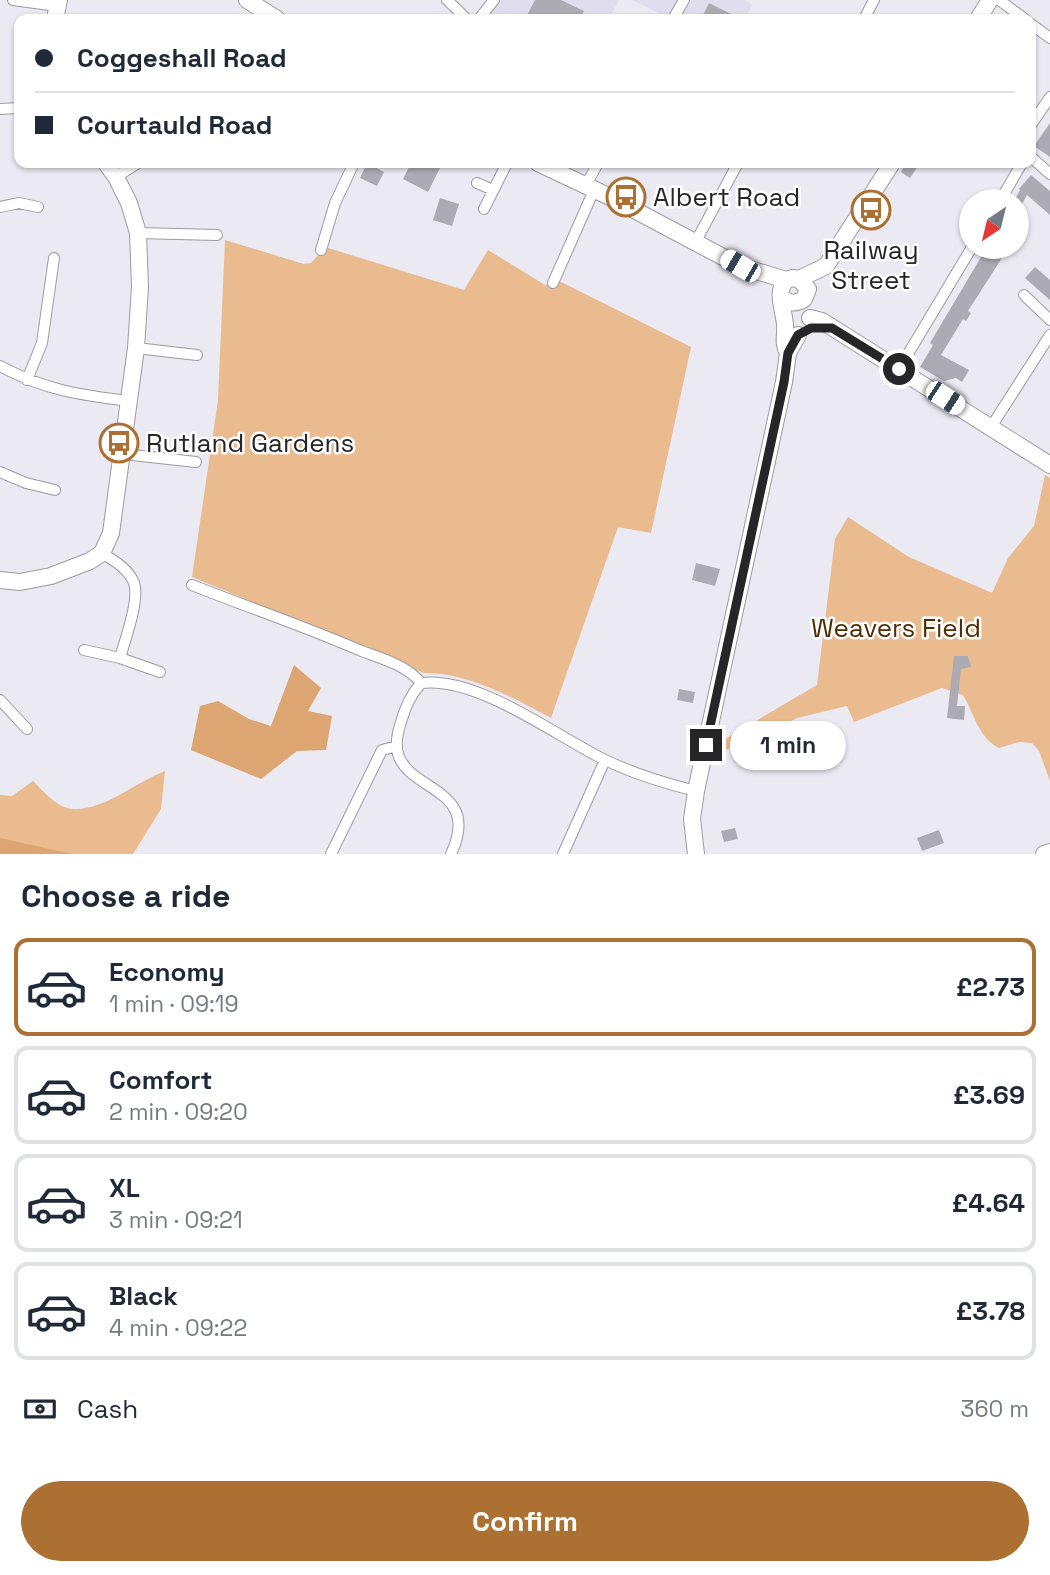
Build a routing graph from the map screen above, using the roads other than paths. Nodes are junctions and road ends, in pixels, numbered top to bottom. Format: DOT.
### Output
graph roads {
  1 [pos="12,0"];
  2 [pos="247,0"];
  3 [pos="447,0"];
  4 [pos="494,0"];
  5 [pos="999,0"];
  6 [pos="0,1"];
  7 [pos="57,9"];
  8 [pos="269,14"];
  9 [pos="462,14"];
  10 [pos="483,14"];
  11 [pos="1018,14"];
  12 [pos="1050,97"];
  13 [pos="1036,118"];
  14 [pos="1036,161"];
  15 [pos="110,168"];
  16 [pos="130,168"];
  17 [pos="352,168"];
  18 [pos="504,168"];
  19 [pos="548,168"];
  20 [pos="596,168"];
  21 [pos="735,168"];
  22 [pos="889,168"];
  23 [pos="1019,168"];
  24 [pos="1050,174"];
  25 [pos="116,177"];
  26 [pos="477,183"];
  27 [pos="590,188"];
  28 [pos="1007,189"];
  29 [pos="492,190"];
  30 [pos="0,207"];
  31 [pos="38,207"];
  32 [pos="484,209"];
  33 [pos="138,233"];
  34 [pos="217,235"];
  35 [pos="696,241"];
  36 [pos="321,250"];
  37 [pos="54,258"];
  38 [pos="965,259"];
  39 [pos="824,268"];
  40 [pos="553,283"];
  41 [pos="787,288"];
  42 [pos="807,295"];
  43 [pos="1024,295"];
  44 [pos="1050,320"];
  45 [pos="799,324"];
  46 [pos="1050,335"];
  47 [pos="136,348"];
  48 [pos="197,355"];
  49 [pos="0,366"];
  50 [pos="899,369"];
  51 [pos="27,380"];
  52 [pos="129,401"];
  53 [pos="991,427"];
  54 [pos="123,454"];
  55 [pos="196,463"];
  56 [pos="1050,464"];
  57 [pos="0,472"];
  58 [pos="55,490"];
  59 [pos="102,553"];
  60 [pos="0,580"];
  61 [pos="192,585"];
  62 [pos="84,650"];
  63 [pos="120,658"];
  64 [pos="160,672"];
  65 [pos="421,683"];
  66 [pos="0,700"];
  67 [pos="27,729"];
  68 [pos="397,746"];
  69 [pos="605,760"];
  70 [pos="696,791"];
  71 [pos="1050,852"];
  72 [pos="331,854"];
  73 [pos="451,854"];
  74 [pos="563,854"];
  75 [pos="696,854"];
  76 [pos="1044,854"];
  1 -- 6 [label="street"];
  1 -- 7 [label="street"];
  2 -- 8 [label="street"];
  3 -- 9 [label="street"];
  4 -- 10 [label="street"];
  5 -- 11 [label="street"];
  12 -- 13 [label="street"];
  14 -- 24 [label="street"];
  15 -- 25 [label="street"];
  16 -- 25 [label="street"];
  17 -- 36 [label="street"];
  18 -- 29 [label="street"];
  19 -- 27 [label="street"];
  20 -- 27 [label="street"];
  21 -- 35 [label="street"];
  22 -- 39 [label="street"];
  23 -- 28 [label="street"];
  25 -- 33 [label="street"];
  26 -- 29 [label="street"];
  27 -- 35 [label="street"];
  27 -- 40 [label="street"];
  29 -- 32 [label="street"];
  30 -- 31 [label="street"];
  33 -- 34 [label="street"];
  33 -- 47 [label="street"];
  35 -- 41 [label="street"];
  37 -- 51 [label="street"];
  38 -- 50 [label="street"];
  39 -- 41 [label="street"];
  39 -- 42 [label="street"];
  41 -- 42 [label="street"];
  41 -- 42 [label="street"];
  41 -- 45 [label="street"];
  42 -- 45 [label="street"];
  43 -- 44 [label="street"];
  45 -- 50 [label="street"];
  45 -- 70 [label="street"];
  46 -- 53 [label="street"];
  47 -- 48 [label="street"];
  47 -- 52 [label="street"];
  49 -- 51 [label="street"];
  50 -- 53 [label="street"];
  51 -- 52 [label="street"];
  52 -- 54 [label="street"];
  53 -- 56 [label="street"];
  54 -- 55 [label="street"];
  54 -- 59 [label="street"];
  57 -- 58 [label="street"];
  59 -- 60 [label="street"];
  59 -- 63 [label="street"];
  61 -- 65 [label="street"];
  62 -- 63 [label="street"];
  63 -- 64 [label="street"];
  65 -- 68 [label="street"];
  65 -- 69 [label="street"];
  66 -- 67 [label="street"];
  68 -- 72 [label="street"];
  68 -- 73 [label="street"];
  69 -- 70 [label="street"];
  69 -- 74 [label="street"];
  70 -- 75 [label="street"];
  71 -- 76 [label="street"];
}
